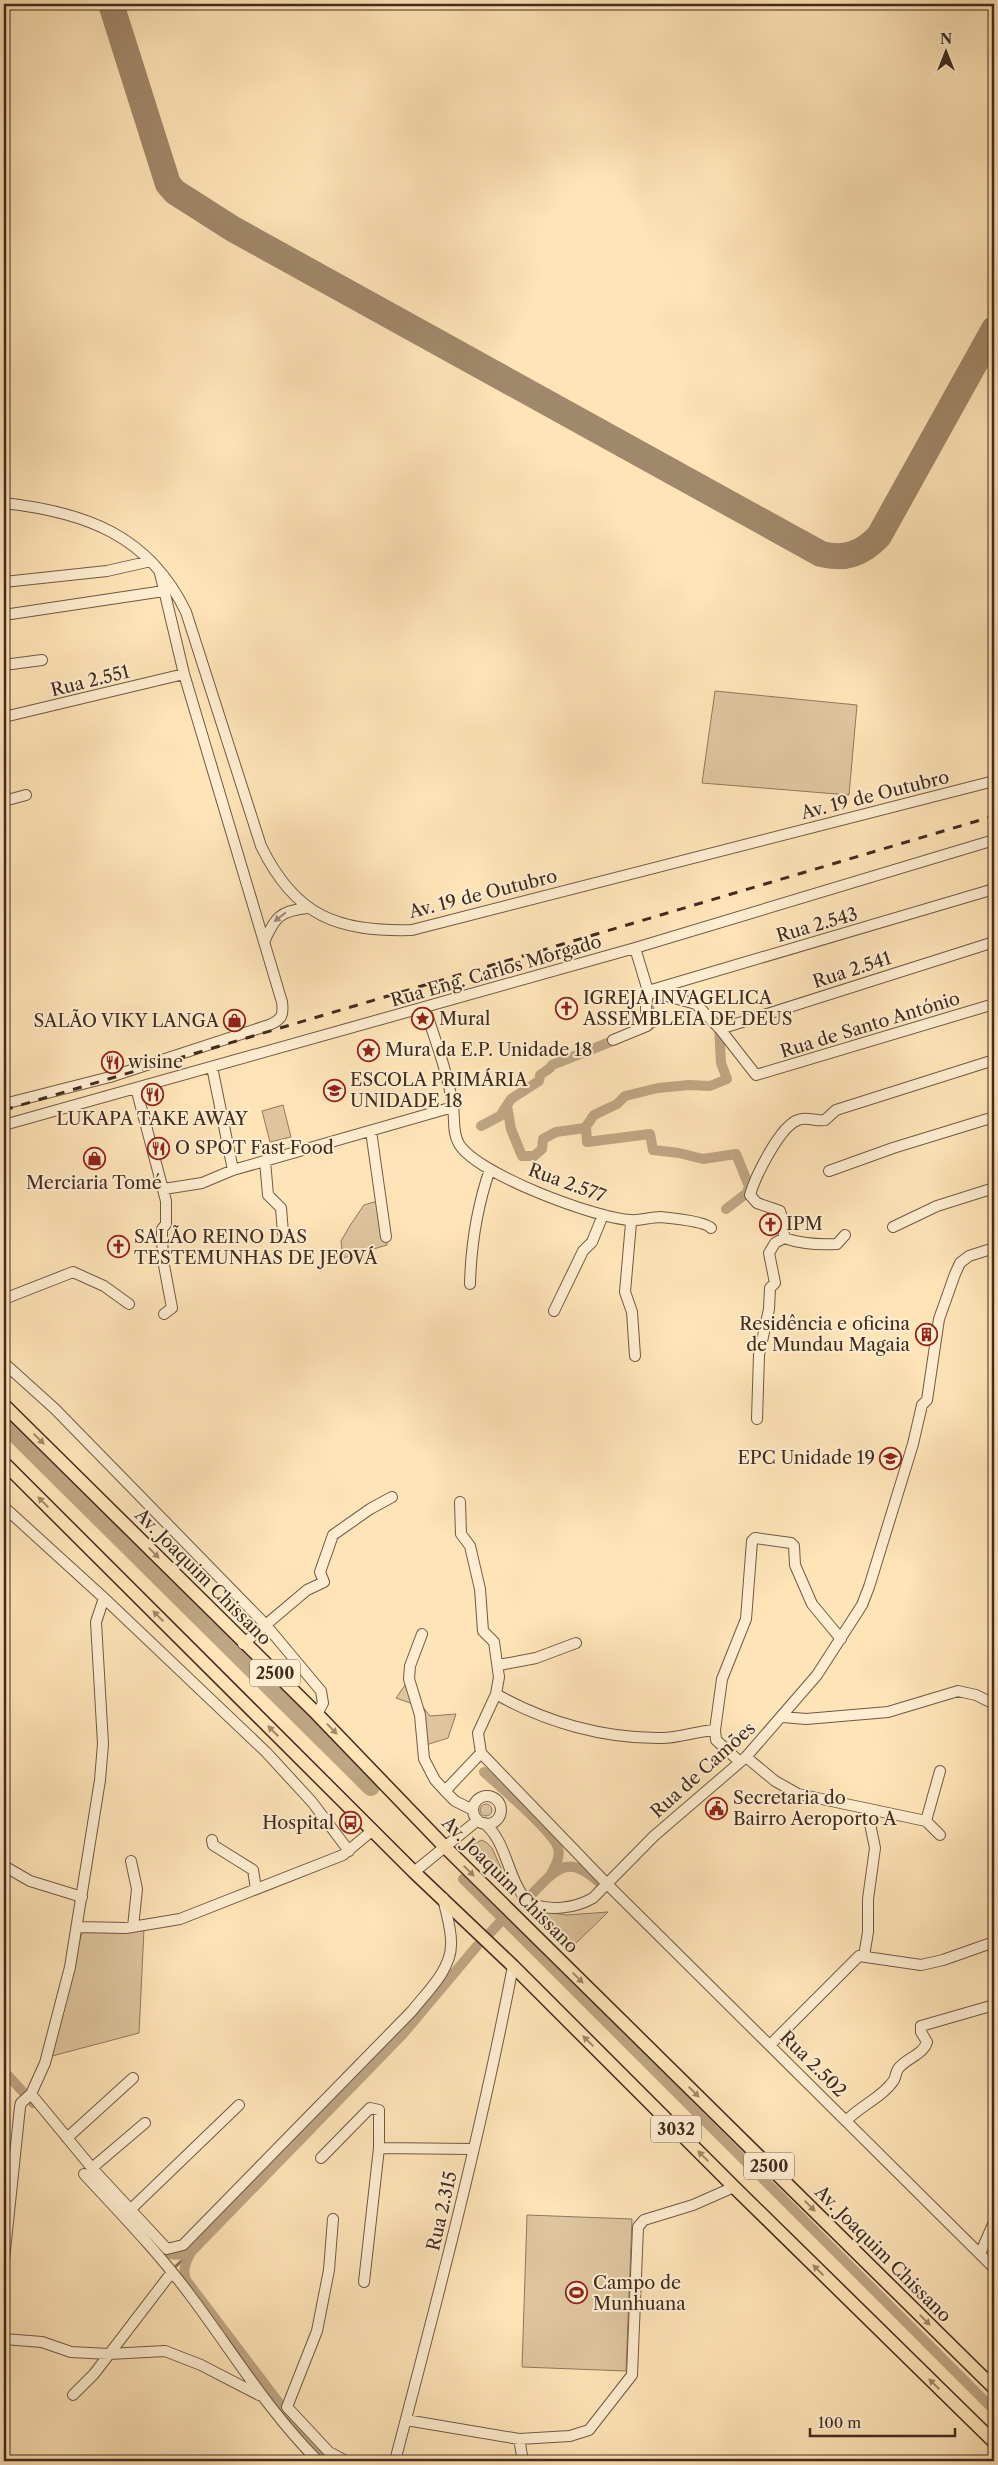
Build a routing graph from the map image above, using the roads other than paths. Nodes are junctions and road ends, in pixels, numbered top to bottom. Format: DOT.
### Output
graph roads {
  1 [pos="4,503"];
  2 [pos="151,561"];
  3 [pos="159,570"];
  4 [pos="4,582"];
  5 [pos="164,591"];
  6 [pos="4,615"];
  7 [pos="42,660"];
  8 [pos="4,665"];
  9 [pos="184,674"];
  10 [pos="4,716"];
  11 [pos="994,781"];
  12 [pos="26,795"];
  13 [pos="4,801"];
  14 [pos="994,840"];
  15 [pos="994,889"];
  16 [pos="307,908"];
  17 [pos="264,942"];
  18 [pos="994,942"];
  19 [pos="635,948"];
  20 [pos="648,991"];
  21 [pos="994,1004"];
  22 [pos="426,1008"];
  23 [pos="720,1029"];
  24 [pos="614,1040"];
  25 [pos="994,1060"];
  26 [pos="212,1067"];
  27 [pos="136,1088"];
  28 [pos="4,1104"];
  29 [pos="453,1107"];
  30 [pos="994,1117"];
  31 [pos="4,1125"];
  32 [pos="371,1131"];
  33 [pos="265,1161"];
  34 [pos="490,1169"];
  35 [pos="233,1170"];
  36 [pos="829,1171"];
  37 [pos="994,1188"];
  38 [pos="164,1189"];
  39 [pos="603,1214"];
  40 [pos="630,1220"];
  41 [pos="893,1227"];
  42 [pos="711,1228"];
  43 [pos="283,1233"];
  44 [pos="845,1235"];
  45 [pos="386,1238"];
  46 [pos="784,1238"];
  47 [pos="994,1248"];
  48 [pos="470,1284"];
  49 [pos="4,1299"];
  50 [pos="129,1304"];
  51 [pos="554,1311"];
  52 [pos="164,1314"];
  53 [pos="635,1356"];
  54 [pos="4,1363"];
  55 [pos="4,1405"];
  56 [pos="758,1419"];
  57 [pos="4,1463"];
  58 [pos="392,1497"];
  59 [pos="460,1502"];
  60 [pos="4,1506"];
  61 [pos="104,1598"];
  62 [pos="265,1624"];
  63 [pos="422,1634"];
  64 [pos="841,1639"];
  65 [pos="576,1643"];
  66 [pos="243,1644"];
  67 [pos="499,1665"];
  68 [pos="496,1694"];
  69 [pos="994,1704"];
  70 [pos="317,1714"];
  71 [pos="783,1717"];
  72 [pos="715,1730"];
  73 [pos="481,1753"];
  74 [pos="743,1760"];
  75 [pos="940,1771"];
  76 [pos="445,1791"];
  77 [pos="867,1809"];
  78 [pos="358,1814"];
  79 [pos="478,1818"];
  80 [pos="926,1821"];
  81 [pos="373,1830"];
  82 [pos="940,1835"];
  83 [pos="212,1840"];
  84 [pos="444,1846"];
  85 [pos="349,1850"];
  86 [pos="131,1861"];
  87 [pos="4,1866"];
  88 [pos="414,1872"];
  89 [pos="607,1884"];
  90 [pos="256,1889"];
  91 [pos="82,1897"];
  92 [pos="443,1898"];
  93 [pos="78,1927"];
  94 [pos="133,1927"];
  95 [pos="994,1942"];
  96 [pos="864,1956"];
  97 [pos="513,1966"];
  98 [pos="994,2005"];
  99 [pos="771,2044"];
  100 [pos="133,2078"];
  101 [pos="31,2094"];
  102 [pos="239,2105"];
  103 [pos="846,2121"];
  104 [pos="145,2123"];
  105 [pos="67,2138"];
  106 [pos="379,2148"];
  107 [pos="473,2150"];
  108 [pos="322,2158"];
  109 [pos="88,2171"];
  110 [pos="734,2188"];
  111 [pos="130,2210"];
  112 [pos="333,2219"];
  113 [pos="994,2222"];
  114 [pos="980,2254"];
  115 [pos="4,2260"];
  116 [pos="994,2268"];
  117 [pos="172,2272"];
  118 [pos="364,2282"];
  119 [pos="4,2339"];
  120 [pos="109,2354"];
  121 [pos="994,2388"];
  122 [pos="73,2395"];
  123 [pos="262,2397"];
  124 [pos="406,2420"];
  125 [pos="519,2439"];
  126 [pos="994,2442"];
  127 [pos="318,2461"];
  128 [pos="346,2461"];
  129 [pos="395,2461"];
  130 [pos="523,2461"];
  1 -- 2 [label="street, Av. 19 de Outubro"];
  2 -- 3 [label="street, Av. 19 de Outubro"];
  2 -- 4 [label="street"];
  3 -- 5 [label="street"];
  3 -- 16 [label="street, Av. 19 de Outubro"];
  5 -- 6 [label="street"];
  5 -- 9 [label="street"];
  7 -- 8 [label="street"];
  9 -- 10 [label="street, Rua 2.551"];
  9 -- 17 [label="street"];
  11 -- 16 [label="street, Av. 19 de Outubro"];
  12 -- 13 [label="street"];
  14 -- 19 [label="street, Rua Eng. Carlos Morgado"];
  15 -- 20 [label="street, Rua 2.543"];
  16 -- 17 [label="street, one-way"];
  17 -- 28 [label="street"];
  18 -- 23 [label="street, Rua 2.541"];
  19 -- 20 [label="street"];
  19 -- 22 [label="street, Rua Eng. Carlos Morgado"];
  20 -- 23 [label="street"];
  20 -- 24 [label="street"];
  21 -- 23 [label="street, Rua de Santo António"];
  22 -- 26 [label="street, Rua Eng. Carlos Morgado"];
  22 -- 29 [label="street, Rua 2.577"];
  25 -- 46 [label="street"];
  26 -- 27 [label="street, Rua Eng. Carlos Morgado"];
  26 -- 35 [label="street"];
  27 -- 31 [label="street, Rua Eng. Carlos Morgado"];
  27 -- 38 [label="street"];
  29 -- 32 [label="street"];
  29 -- 34 [label="street, Rua 2.577"];
  30 -- 36 [label="street"];
  32 -- 33 [label="street"];
  32 -- 45 [label="street"];
  33 -- 35 [label="street"];
  33 -- 43 [label="street"];
  34 -- 39 [label="street, Rua 2.577"];
  34 -- 48 [label="street"];
  35 -- 38 [label="street"];
  37 -- 41 [label="street"];
  38 -- 52 [label="street"];
  39 -- 40 [label="street, Rua 2.577"];
  39 -- 51 [label="street"];
  40 -- 42 [label="street, Rua 2.577"];
  40 -- 53 [label="street"];
  44 -- 46 [label="street"];
  46 -- 56 [label="street"];
  47 -- 64 [label="street, Rua de Camões"];
  49 -- 50 [label="street"];
  54 -- 62 [label="street"];
  55 -- 66 [label="main road, Av. Joaquim Chissano / 2500, one-way"];
  78 -- 57 [label="main road, 2500, one-way"];
  58 -- 62 [label="street"];
  59 -- 67 [label="street"];
  60 -- 61 [label="street"];
  61 -- 85 [label="street"];
  61 -- 91 [label="street"];
  62 -- 66 [label="street"];
  62 -- 70 [label="street"];
  63 -- 76 [label="street"];
  64 -- 71 [label="street, Rua de Camões"];
  64 -- 72 [label="street"];
  65 -- 67 [label="street"];
  66 -- 70 [label="main road, Av. Joaquim Chissano / 2500"];
  67 -- 68 [label="street"];
  68 -- 72 [label="street"];
  68 -- 73 [label="street"];
  69 -- 71 [label="street"];
  70 -- 84 [label="main road, Av. Joaquim Chissano / 2500, one-way"];
  71 -- 74 [label="street, Rua de Camões"];
  72 -- 74 [label="street"];
  73 -- 76 [label="street"];
  73 -- 89 [label="street, Rua 2.502"];
  74 -- 77 [label="street"];
  74 -- 89 [label="street, Rua de Camões"];
  75 -- 80 [label="street"];
  76 -- 79 [label="street"];
  77 -- 80 [label="street"];
  77 -- 96 [label="street"];
  78 -- 81 [label="main road, 3032"];
  79 -- 84 [label="street"];
  79 -- 89 [label="street, Rua de Camões"];
  80 -- 82 [label="street"];
  81 -- 85 [label="street"];
  81 -- 88 [label="main road, 3032"];
  83 -- 90 [label="street"];
  84 -- 88 [label="street"];
  84 -- 121 [label="main road, Av. Joaquim Chissano / 2500, one-way"];
  85 -- 90 [label="street"];
  86 -- 94 [label="street"];
  87 -- 91 [label="street"];
  88 -- 92 [label="main road, 3032"];
  89 -- 99 [label="street, Rua 2.502"];
  90 -- 94 [label="street"];
  91 -- 93 [label="street"];
  92 -- 97 [label="main road, 3032"];
  92 -- 111 [label="street"];
  93 -- 94 [label="street"];
  93 -- 101 [label="street"];
  95 -- 96 [label="street"];
  96 -- 99 [label="street"];
  97 -- 107 [label="street, Rua 2.315"];
  110 -- 97 [label="main road, 3032, one-way"];
  98 -- 103 [label="street"];
  99 -- 103 [label="street, Rua 2.502"];
  100 -- 105 [label="street"];
  101 -- 105 [label="street"];
  101 -- 115 [label="street"];
  102 -- 111 [label="street"];
  103 -- 114 [label="street, Rua 2.502"];
  104 -- 109 [label="street"];
  105 -- 109 [label="street"];
  106 -- 107 [label="street"];
  106 -- 108 [label="street"];
  106 -- 118 [label="street"];
  107 -- 124 [label="street, Rua 2.315"];
  109 -- 111 [label="street"];
  109 -- 117 [label="street"];
  110 -- 125 [label="street"];
  126 -- 110 [label="main road, 3032, one-way"];
  112 -- 128 [label="street"];
  113 -- 114 [label="street"];
  114 -- 116 [label="street, Rua 2.502"];
  117 -- 120 [label="street"];
  117 -- 123 [label="street"];
  119 -- 120 [label="street"];
  120 -- 122 [label="street"];
  120 -- 123 [label="street"];
  123 -- 127 [label="street"];
  124 -- 125 [label="street"];
  124 -- 129 [label="street, Rua 2.315"];
  125 -- 130 [label="street"];
}
